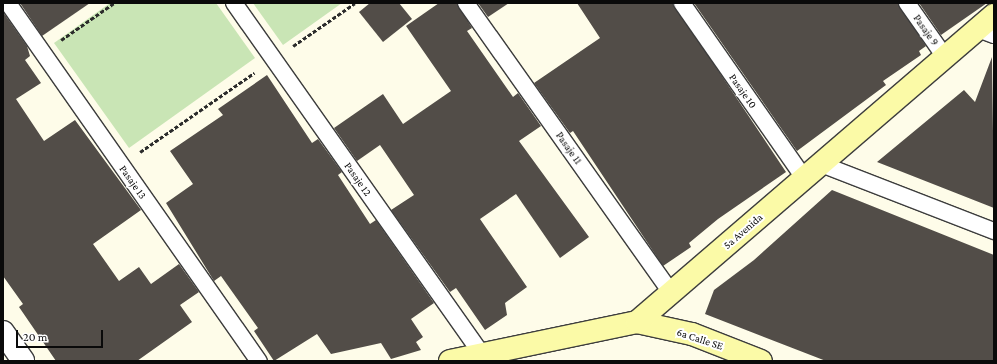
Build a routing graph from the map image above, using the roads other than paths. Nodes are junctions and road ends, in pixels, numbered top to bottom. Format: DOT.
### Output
graph roads {
  1 [pos="8,3"];
  2 [pos="234,3"];
  3 [pos="466,3"];
  4 [pos="682,3"];
  5 [pos="907,3"];
  6 [pos="989,26"];
  7 [pos="945,58"];
  8 [pos="813,171"];
  9 [pos="994,231"];
  10 [pos="671,293"];
  11 [pos="637,322"];
  12 [pos="3,332"];
  13 [pos="482,355"];
  14 [pos="23,361"];
  15 [pos="259,361"];
  16 [pos="450,361"];
  17 [pos="761,361"];
  1 -- 15 [label="lane, Pasaje 13"];
  2 -- 13 [label="lane, Pasaje 12"];
  3 -- 10 [label="lane, Pasaje 11"];
  4 -- 8 [label="lane, Pasaje 10"];
  5 -- 7 [label="lane, Pasaje 9"];
  6 -- 7 [label="street, 5a Avenida"];
  7 -- 8 [label="street, 5a Avenida"];
  8 -- 9 [label="lane"];
  8 -- 10 [label="street, 5a Avenida"];
  10 -- 11 [label="street, 5a Avenida"];
  11 -- 13 [label="street, 5a Avenida"];
  11 -- 17 [label="street, 6a Calle SE"];
  12 -- 14 [label="street"];
  13 -- 16 [label="street, 5a Avenida"];
}
